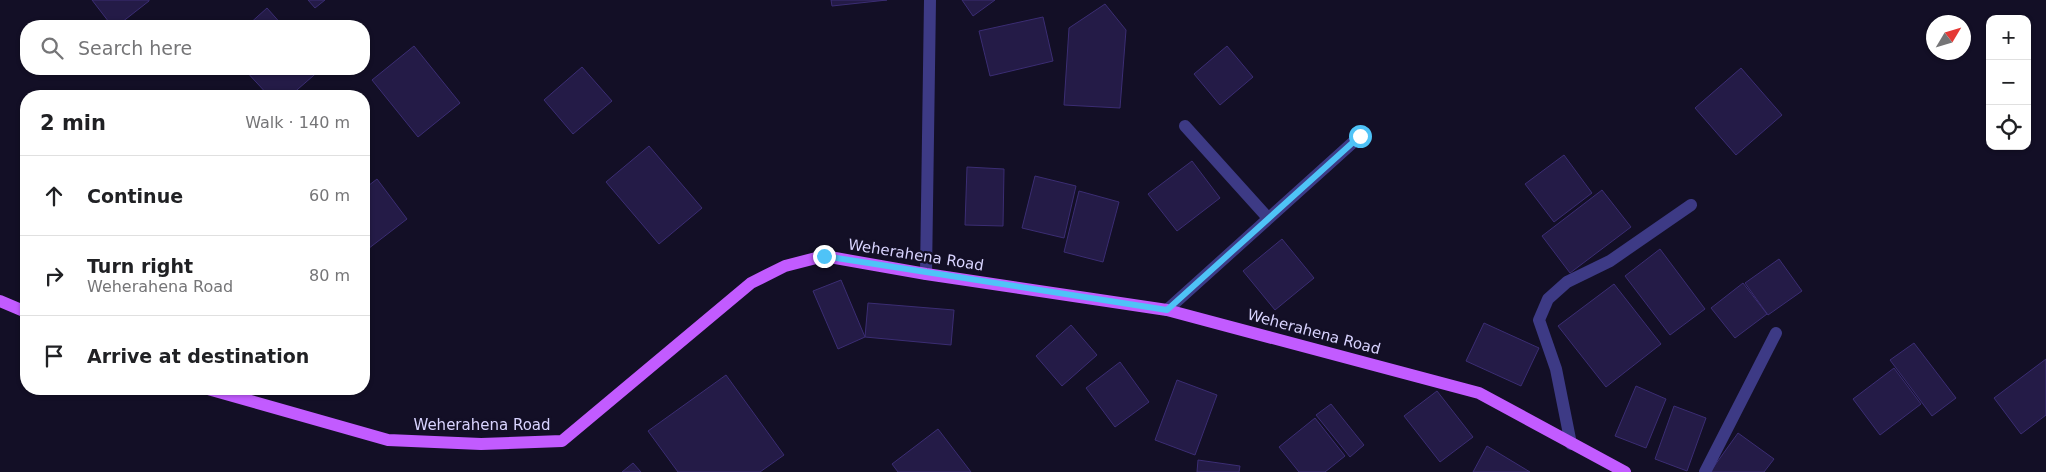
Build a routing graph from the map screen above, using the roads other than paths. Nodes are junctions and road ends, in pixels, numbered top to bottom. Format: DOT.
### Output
graph roads {
  1 [pos="930,0"];
  2 [pos="1185,126"];
  3 [pos="1360,136"];
  4 [pos="1691,205"];
  5 [pos="1268,218"];
  6 [pos="926,274"];
  7 [pos="0,301"];
  8 [pos="20,309"];
  9 [pos="1167,310"];
  10 [pos="1776,333"];
  11 [pos="229,395"];
  12 [pos="1571,444"];
  13 [pos="1625,472"];
  14 [pos="1705,472"];
  1 -- 6 [label="street"];
  2 -- 5 [label="street"];
  3 -- 5 [label="street"];
  4 -- 12 [label="street"];
  5 -- 9 [label="street"];
  6 -- 9 [label="main road, Weherahena Road"];
  6 -- 11 [label="main road, Weherahena Road"];
  7 -- 8 [label="main road"];
  9 -- 12 [label="main road, Weherahena Road"];
  10 -- 14 [label="street"];
  12 -- 13 [label="main road, Weherahena Road"];
}
